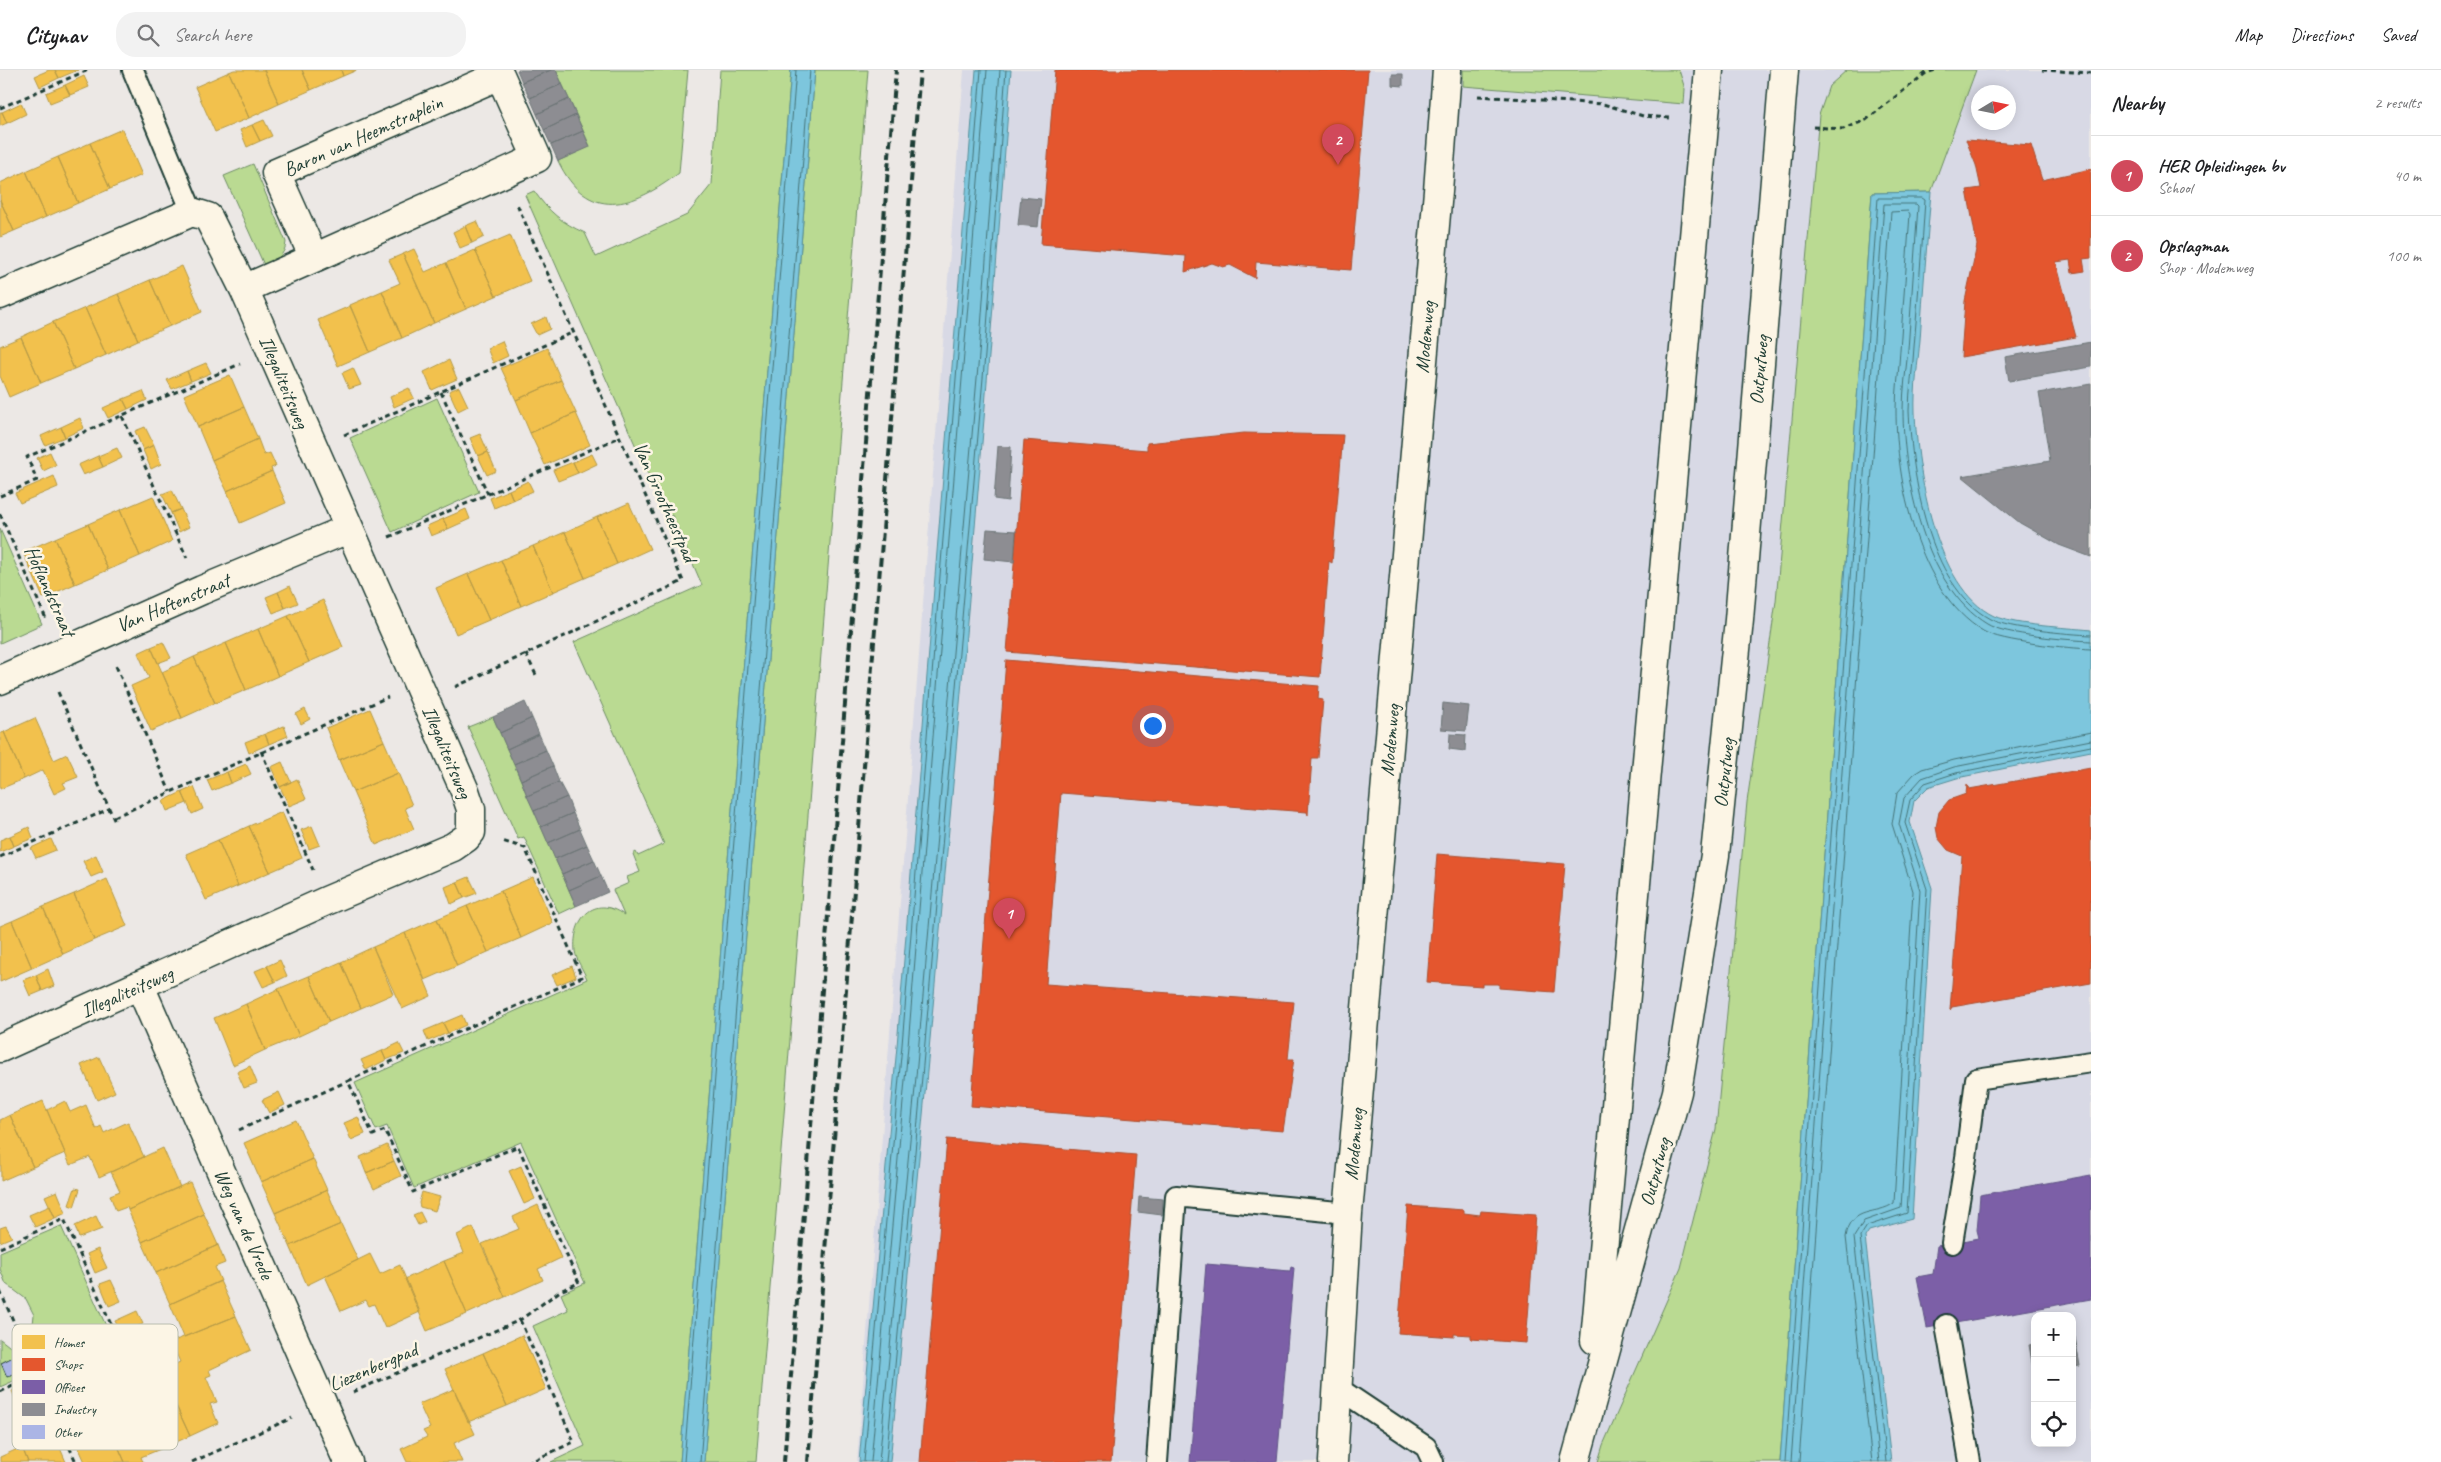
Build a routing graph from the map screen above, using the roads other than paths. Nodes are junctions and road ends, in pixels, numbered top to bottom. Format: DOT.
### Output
graph roads {
  1 [pos="133,70"];
  2 [pos="1709,70"];
  3 [pos="1784,70"];
  4 [pos="1446,82"];
  5 [pos="192,212"];
  6 [pos="314,258"];
  7 [pos="244,289"];
  8 [pos="0,295"];
  9 [pos="353,540"];
  10 [pos="0,680"];
  11 [pos="140,986"];
  12 [pos="0,1048"];
  13 [pos="2091,1062"];
  14 [pos="1348,1213"];
  15 [pos="1952,1243"];
  16 [pos="1946,1325"];
  17 [pos="1338,1388"];
  18 [pos="348,1462"];
  19 [pos="1157,1462"];
  20 [pos="1333,1462"];
  21 [pos="1433,1462"];
  22 [pos="1575,1462"];
  23 [pos="1970,1462"];
  1 -- 5 [label="lane"];
  2 -- 22 [label="street, Outputweg"];
  3 -- 22 [label="street, Outputweg"];
  4 -- 14 [label="street, Modemweg"];
  5 -- 7 [label="street, Illegaliteitsweg"];
  5 -- 8 [label="street"];
  6 -- 6 [label="street, Baron van Heemstraplein"];
  6 -- 7 [label="street, Baron van Heemstraplein"];
  7 -- 9 [label="street, Illegaliteitsweg"];
  9 -- 10 [label="street, Van Hoftenstraat"];
  9 -- 11 [label="street, Illegaliteitsweg"];
  11 -- 12 [label="street, Illegaliteitsweg"];
  11 -- 18 [label="street, Weg van de Vrede"];
  13 -- 15 [label="lane"];
  14 -- 17 [label="street, Modemweg"];
  14 -- 19 [label="lane"];
  16 -- 23 [label="lane"];
  17 -- 20 [label="street, Modemweg"];
  17 -- 21 [label="lane"];
}
